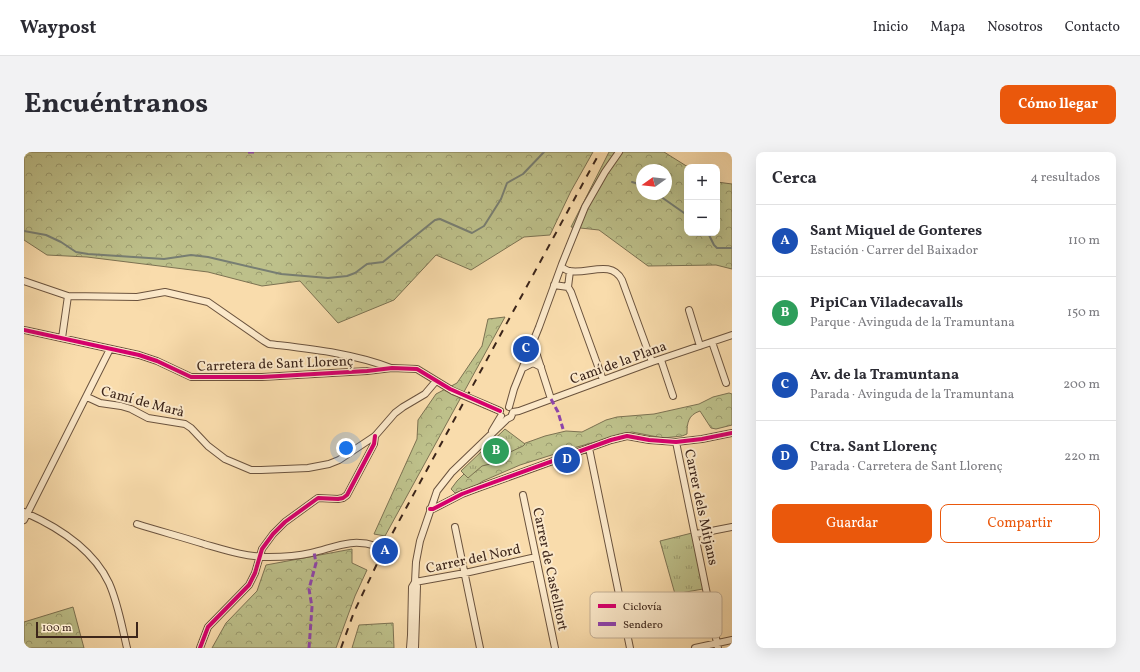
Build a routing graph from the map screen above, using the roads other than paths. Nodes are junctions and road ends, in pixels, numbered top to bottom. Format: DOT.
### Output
graph roads {
  1 [pos="619,152"];
  2 [pos="561,267"];
  3 [pos="570,271"];
  4 [pos="24,281"];
  5 [pos="554,285"];
  6 [pos="568,286"];
  7 [pos="68,296"];
  8 [pos="689,310"];
  9 [pos="24,330"];
  10 [pos="732,335"];
  11 [pos="62,338"];
  12 [pos="712,342"];
  13 [pos="533,343"];
  14 [pos="700,346"];
  15 [pos="110,349"];
  16 [pos="660,360"];
  17 [pos="652,362"];
  18 [pos="541,367"];
  19 [pos="392,368"];
  20 [pos="523,368"];
  21 [pos="603,380"];
  22 [pos="436,381"];
  23 [pos="726,383"];
  24 [pos="673,396"];
  25 [pos="87,397"];
  26 [pos="551,399"];
  27 [pos="511,409"];
  28 [pos="503,415"];
  29 [pos="732,433"];
  30 [pos="375,436"];
  31 [pos="676,442"];
  32 [pos="589,448"];
  33 [pos="523,496"];
  34 [pos="430,509"];
  35 [pos="25,515"];
  36 [pos="137,524"];
  37 [pos="455,527"];
  38 [pos="732,527"];
  39 [pos="696,534"];
  40 [pos="376,546"];
  41 [pos="259,557"];
  42 [pos="536,558"];
  43 [pos="465,573"];
  44 [pos="415,582"];
  45 [pos="619,592"];
  46 [pos="707,592"];
  47 [pos="628,638"];
  48 [pos="732,640"];
  49 [pos="718,646"];
  50 [pos="127,648"];
  51 [pos="200,648"];
  52 [pos="410,648"];
  53 [pos="416,648"];
  54 [pos="480,648"];
  55 [pos="555,648"];
  56 [pos="630,648"];
  57 [pos="695,648"];
  1 -- 2 [label="street"];
  2 -- 3 [label="street"];
  2 -- 5 [label="street"];
  3 -- 6 [label="street"];
  3 -- 17 [label="street"];
  4 -- 7 [label="street"];
  5 -- 6 [label="street"];
  5 -- 13 [label="street"];
  6 -- 21 [label="street"];
  7 -- 11 [label="street"];
  7 -- 19 [label="street"];
  8 -- 14 [label="street"];
  9 -- 11 [label="street, Carretera de Sant Llorenç"];
  10 -- 12 [label="street, Camí de la Plana"];
  11 -- 15 [label="street, Carretera de Sant Llorenç"];
  12 -- 14 [label="street, Camí de la Plana"];
  12 -- 23 [label="street"];
  13 -- 18 [label="street"];
  13 -- 20 [label="street"];
  14 -- 16 [label="street, Camí de la Plana"];
  15 -- 19 [label="street, Carretera de Sant Llorenç"];
  15 -- 25 [label="street"];
  16 -- 17 [label="street, Camí de la Plana"];
  16 -- 24 [label="street"];
  17 -- 21 [label="street, Camí de la Plana"];
  18 -- 20 [label="street"];
  18 -- 26 [label="street"];
  19 -- 22 [label="street, Carretera de Sant Llorenç"];
  20 -- 27 [label="street"];
  21 -- 26 [label="street, Camí de la Plana"];
  22 -- 28 [label="street, Carretera de Sant Llorenç, bridge"];
  22 -- 30 [label="street, Camí de Marà"];
  25 -- 30 [label="street, Camí de Marà"];
  25 -- 35 [label="street"];
  26 -- 27 [label="street, Camí de la Plana"];
  27 -- 28 [label="street, Camí de la Plana"];
  27 -- 28 [label="street"];
  28 -- 34 [label="street"];
  29 -- 31 [label="street"];
  30 -- 41 [label="street"];
  31 -- 32 [label="street"];
  31 -- 39 [label="street, Carrer dels Mitjans"];
  32 -- 34 [label="street"];
  32 -- 45 [label="street"];
  33 -- 42 [label="street, Carrer de Castelltort"];
  34 -- 44 [label="street"];
  35 -- 50 [label="street"];
  36 -- 41 [label="street"];
  37 -- 43 [label="street"];
  38 -- 39 [label="street"];
  39 -- 46 [label="street, Carrer dels Mitjans"];
  40 -- 41 [label="street"];
  41 -- 51 [label="street"];
  42 -- 43 [label="street, Carrer del Nord"];
  42 -- 55 [label="street, Carrer de Castelltort"];
  43 -- 44 [label="street, Carrer del Nord"];
  43 -- 54 [label="street"];
  44 -- 52 [label="street"];
  44 -- 53 [label="street"];
  47 -- 56 [label="street"];
  48 -- 49 [label="street"];
  49 -- 57 [label="street"];
}
